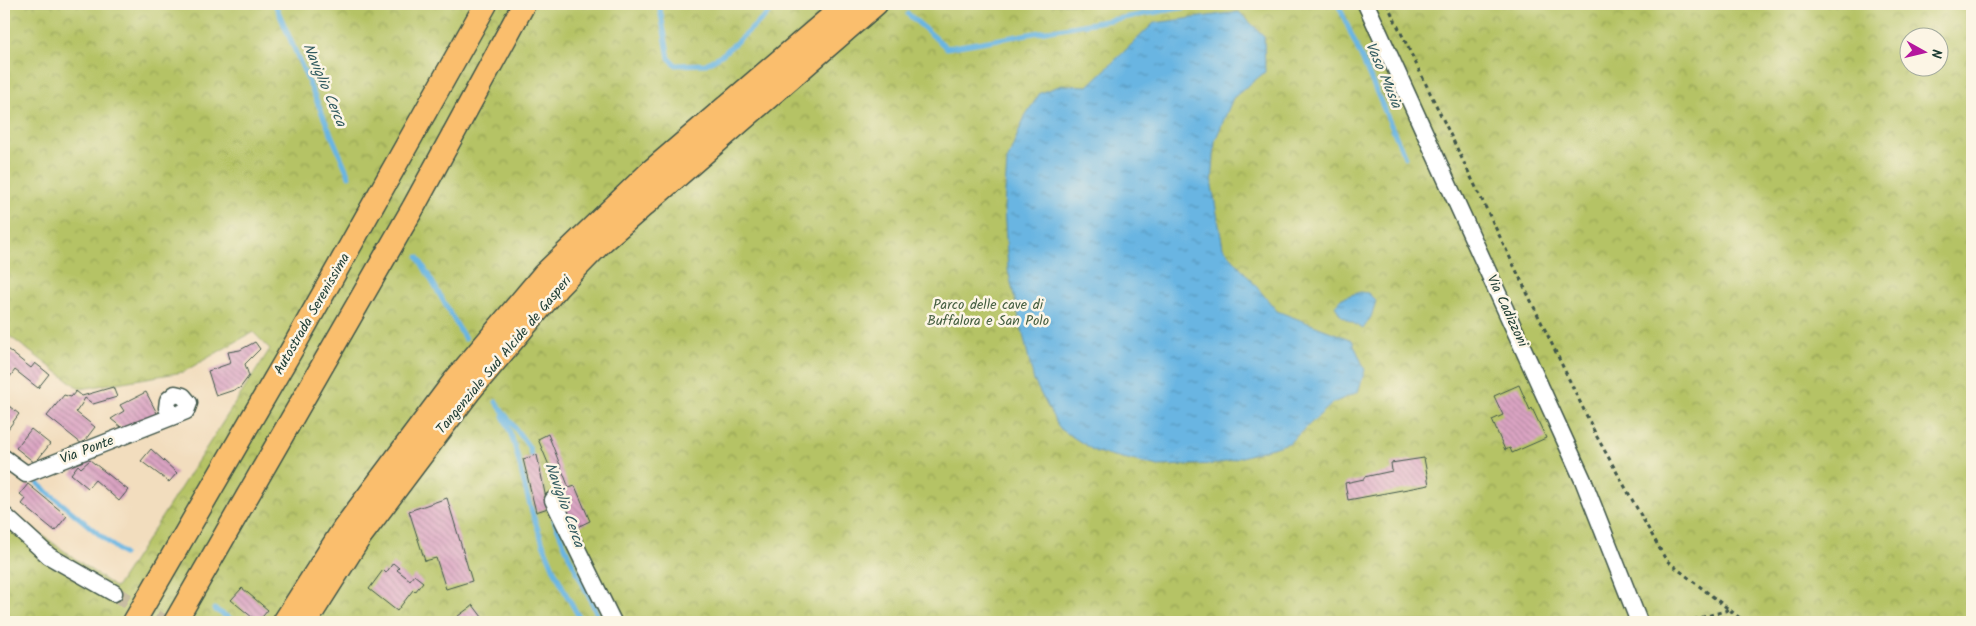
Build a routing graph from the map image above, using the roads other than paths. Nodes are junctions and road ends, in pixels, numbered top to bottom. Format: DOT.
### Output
graph roads {
  1 [pos="486,4"];
  2 [pos="524,4"];
  3 [pos="846,4"];
  4 [pos="876,4"];
  5 [pos="1366,4"];
  6 [pos="174,416"];
  7 [pos="4,458"];
  8 [pos="553,500"];
  9 [pos="4,515"];
  10 [pos="114,592"];
  11 [pos="134,622"];
  12 [pos="175,622"];
  13 [pos="284,622"];
  14 [pos="306,622"];
  15 [pos="613,622"];
  16 [pos="1639,622"];
  1 -- 11 [label="highway, Autostrada Serenissima"];
  2 -- 12 [label="highway"];
  3 -- 13 [label="highway, Tangenziale Sud Alcide de Gasperi"];
  4 -- 14 [label="highway, Tangenziale Sud Alcide de Gasperi"];
  5 -- 16 [label="street, Via Cadizzoni"];
  6 -- 7 [label="street, Via Ponte"];
  8 -- 15 [label="street"];
  9 -- 10 [label="street"];
}
